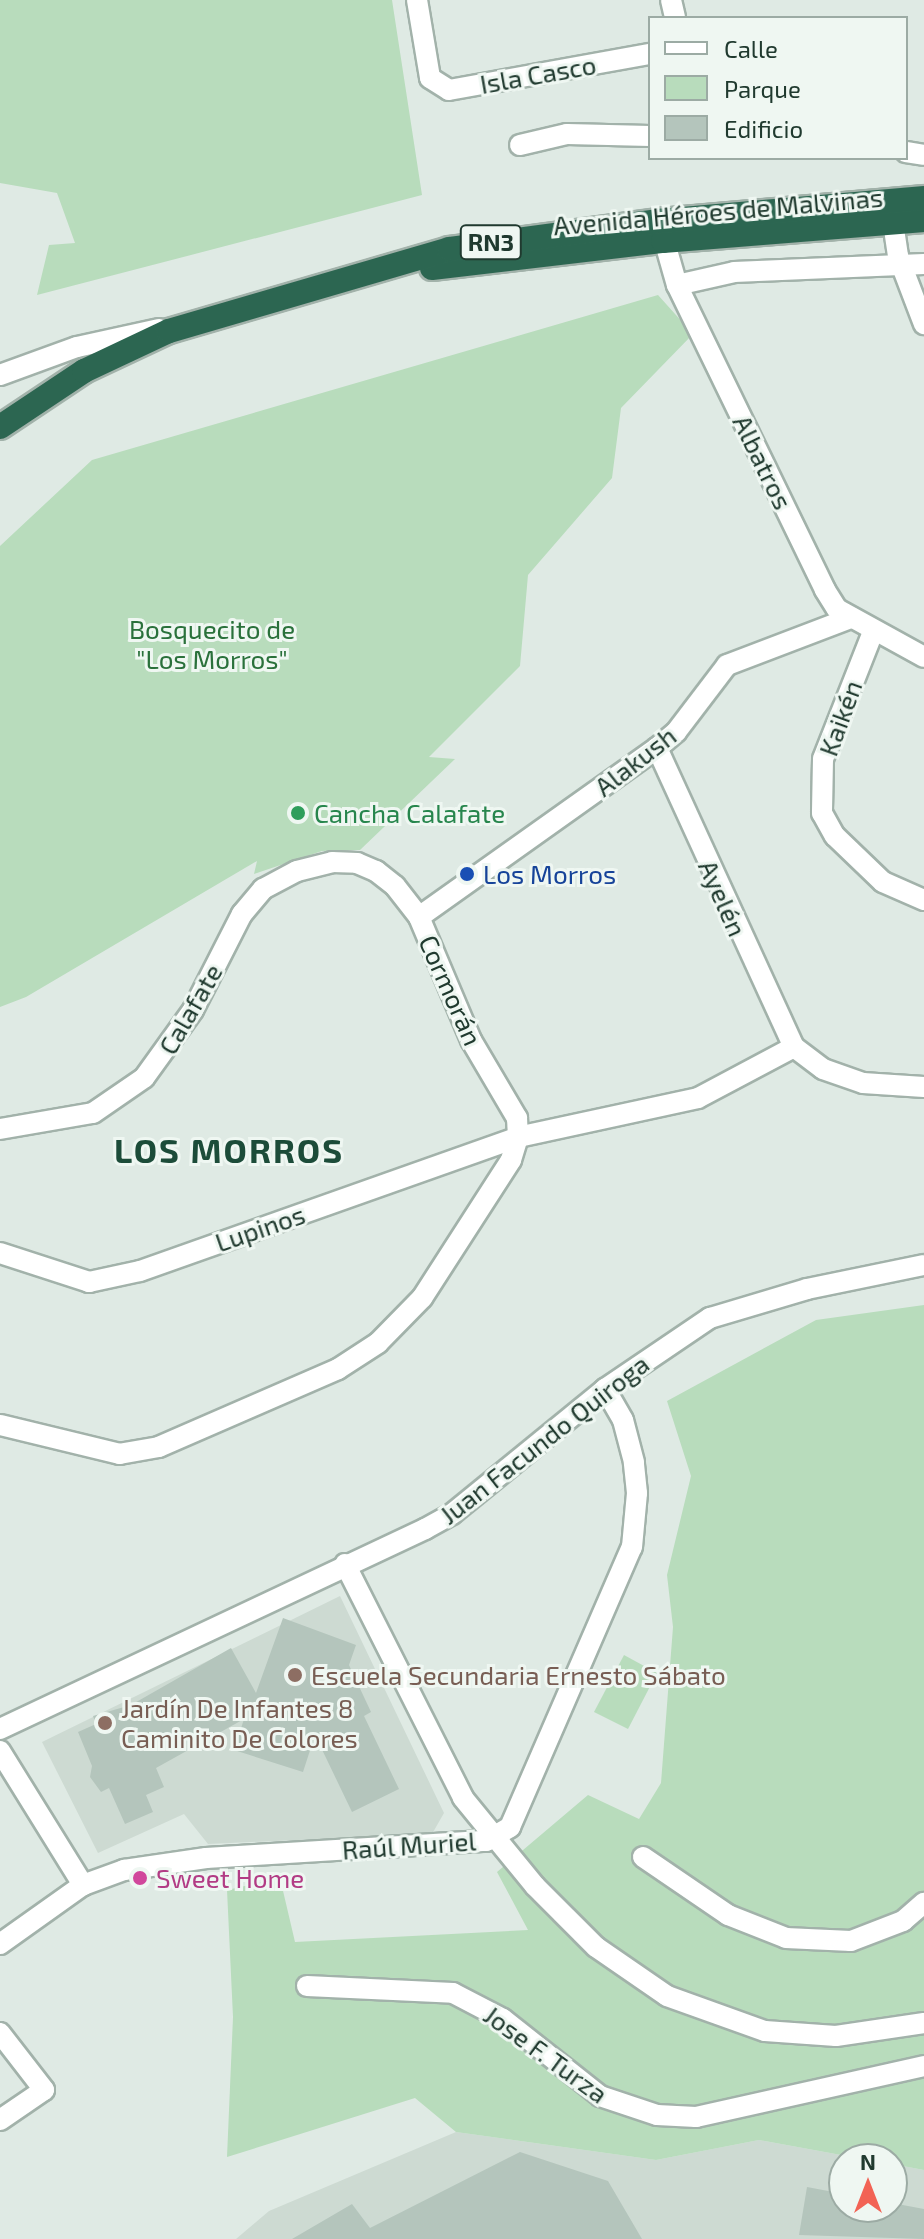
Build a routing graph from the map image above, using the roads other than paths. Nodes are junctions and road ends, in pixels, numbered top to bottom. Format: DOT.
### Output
graph roads {
  1 [pos="417,0"];
  2 [pos="648,54"];
  3 [pos="648,136"];
  4 [pos="520,145"];
  5 [pos="924,198"];
  6 [pos="892,212"];
  7 [pos="924,220"];
  8 [pos="662,231"];
  9 [pos="924,264"];
  10 [pos="901,266"];
  11 [pos="677,285"];
  12 [pos="206,318"];
  13 [pos="924,324"];
  14 [pos="0,375"];
  15 [pos="0,427"];
  16 [pos="851,618"];
  17 [pos="873,632"];
  18 [pos="924,657"];
  19 [pos="657,748"];
  20 [pos="357,863"];
  21 [pos="924,900"];
  22 [pos="419,917"];
  23 [pos="794,1047"];
  24 [pos="924,1087"];
  25 [pos="0,1129"];
  26 [pos="518,1137"];
  27 [pos="0,1253"];
  28 [pos="924,1265"];
  29 [pos="605,1389"];
  30 [pos="0,1425"];
  31 [pos="345,1564"];
  32 [pos="0,1729"];
  33 [pos="0,1751"];
  34 [pos="496,1838"];
  35 [pos="643,1857"];
  36 [pos="83,1885"];
  37 [pos="924,1903"];
  38 [pos="0,1944"];
  39 [pos="307,1986"];
  40 [pos="924,2023"];
  41 [pos="0,2033"];
  42 [pos="924,2066"];
  43 [pos="0,2120"];
  1 -- 2 [label="street, Isla Casco"];
  3 -- 4 [label="street"];
  5 -- 6 [label="highway, Avenida Héroes de Malvinas / RN3"];
  6 -- 7 [label="highway, Avenida Héroes de Malvinas / RN3"];
  6 -- 8 [label="highway, Avenida Héroes de Malvinas / RN3"];
  6 -- 10 [label="street"];
  8 -- 11 [label="street, Albatros"];
  8 -- 12 [label="highway, Avenida Héroes de Malvinas / RN3"];
  9 -- 10 [label="street"];
  10 -- 11 [label="street"];
  10 -- 13 [label="street"];
  11 -- 16 [label="street, Albatros"];
  12 -- 14 [label="street"];
  12 -- 15 [label="highway, Avenida Héroes de Malvinas / RN3"];
  16 -- 17 [label="street, Albatros"];
  16 -- 19 [label="street, Alakush"];
  17 -- 18 [label="street, Albatros"];
  17 -- 21 [label="street, Kaikén"];
  19 -- 22 [label="street, Alakush"];
  19 -- 23 [label="street, Ayelén"];
  20 -- 22 [label="street, Cormorán"];
  20 -- 25 [label="street, Calafate"];
  22 -- 26 [label="street, Cormorán"];
  23 -- 24 [label="street"];
  23 -- 26 [label="street, Lupinos"];
  26 -- 27 [label="street, Lupinos"];
  26 -- 30 [label="street"];
  28 -- 29 [label="street, Juan Facundo Quiroga"];
  29 -- 31 [label="street, Juan Facundo Quiroga"];
  29 -- 34 [label="street, Raúl Muriel"];
  31 -- 32 [label="street, Juan Facundo Quiroga"];
  31 -- 34 [label="street"];
  33 -- 36 [label="street"];
  34 -- 36 [label="street, Raúl Muriel"];
  34 -- 40 [label="street"];
  35 -- 37 [label="street"];
  36 -- 38 [label="street, Raúl Muriel"];
  39 -- 42 [label="street, Jose F. Turza"];
  41 -- 43 [label="street"];
}
